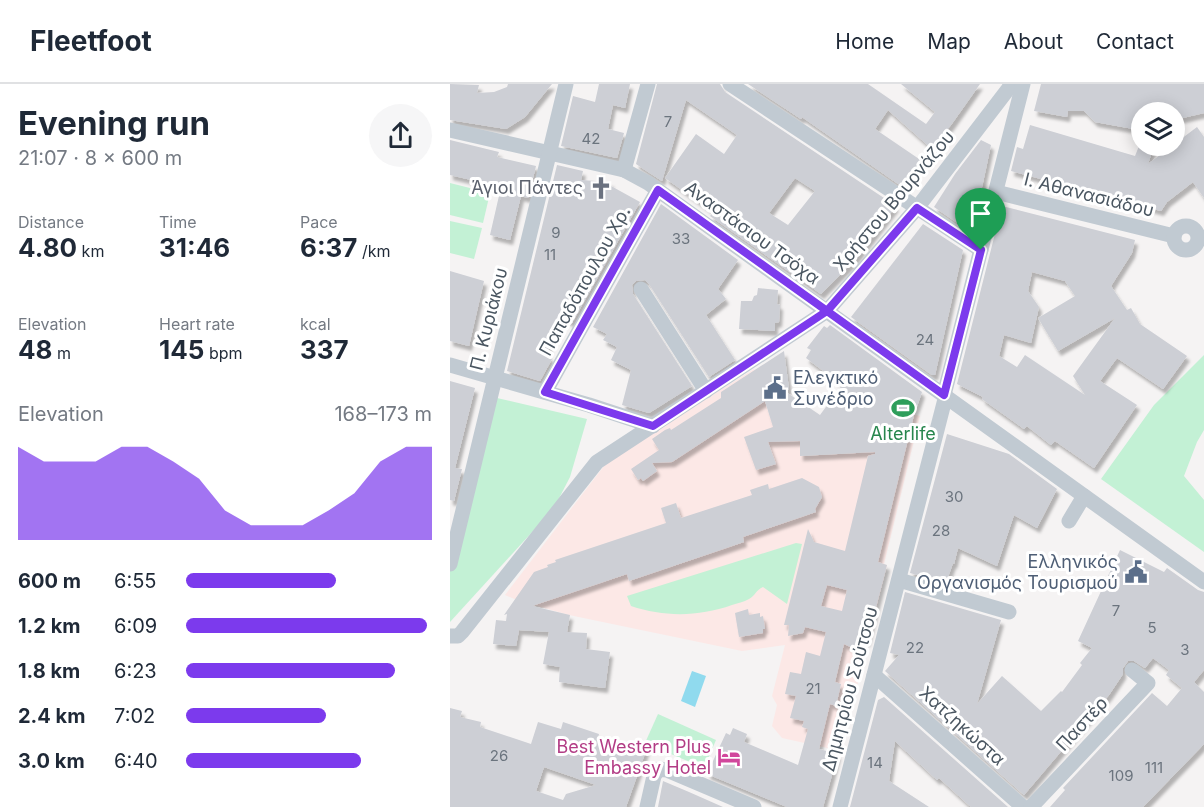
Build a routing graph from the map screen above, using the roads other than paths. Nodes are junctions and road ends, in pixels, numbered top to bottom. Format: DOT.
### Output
graph roads {
  1 [pos="566,84"];
  2 [pos="648,84"];
  3 [pos="730,84"];
  4 [pos="1010,84"];
  5 [pos="1023,84"];
  6 [pos="450,130"];
  7 [pos="549,153"];
  8 [pos="624,170"];
  9 [pos="658,190"];
  10 [pos="996,192"];
  11 [pos="917,208"];
  12 [pos="1174,236"];
  13 [pos="981,250"];
  14 [pos="642,289"];
  15 [pos="827,311"];
  16 [pos="450,365"];
  17 [pos="495,378"];
  18 [pos="706,391"];
  19 [pos="545,392"];
  20 [pos="944,395"];
  21 [pos="653,426"];
  22 [pos="1084,496"];
  23 [pos="1069,521"];
  24 [pos="450,564"];
  25 [pos="898,580"];
  26 [pos="1204,582"];
  27 [pos="1009,612"];
  28 [pos="450,636"];
  29 [pos="1132,670"];
  30 [pos="874,675"];
  31 [pos="647,807"];
  32 [pos="754,807"];
  33 [pos="840,807"];
  34 [pos="1023,807"];
  35 [pos="1031,807"];
  1 -- 7 [label="street, Π. Κυριάκου"];
  2 -- 8 [label="street"];
  3 -- 11 [label="street"];
  4 -- 11 [label="street, Χρήστου Βουρνάζου"];
  5 -- 10 [label="street, Δημητρίου Σούτσου"];
  6 -- 7 [label="street, Αναστάσιου Τσόχα"];
  7 -- 8 [label="street, Αναστάσιου Τσόχα"];
  7 -- 17 [label="street, Π. Κυριάκου"];
  8 -- 9 [label="street, Αναστάσιου Τσόχα"];
  9 -- 15 [label="street, Αναστάσιου Τσόχα"];
  9 -- 19 [label="street, Παπαδόπουλου Χρ."];
  10 -- 12 [label="street, Ι. Αθανασιάδου"];
  10 -- 13 [label="street, Δημητρίου Σούτσου"];
  11 -- 13 [label="street"];
  11 -- 15 [label="street, Χρήστου Βουρνάζου"];
  13 -- 20 [label="street, Δημητρίου Σούτσου"];
  14 -- 18 [label="street"];
  15 -- 18 [label="street, Χρήστου Βουρνάζου"];
  15 -- 20 [label="street, Αναστάσιου Τσόχα"];
  16 -- 17 [label="street"];
  17 -- 19 [label="street"];
  17 -- 24 [label="street, Π. Κυριάκου"];
  18 -- 21 [label="street, Χρήστου Βουρνάζου"];
  19 -- 21 [label="street"];
  20 -- 22 [label="street, Αναστάσιου Τσόχα"];
  20 -- 25 [label="street, Δημητρίου Σούτσου"];
  21 -- 28 [label="street, Χρήστου Βουρνάζου"];
  22 -- 23 [label="street"];
  22 -- 26 [label="street, Αναστάσιου Τσόχα"];
  25 -- 27 [label="street"];
  25 -- 30 [label="street, Δημητρίου Σούτσου"];
  29 -- 35 [label="street, Παστέρ"];
  30 -- 33 [label="street, Δημητρίου Σούτσου"];
  30 -- 34 [label="street, Χατζηκώστα"];
  31 -- 32 [label="street"];
}
